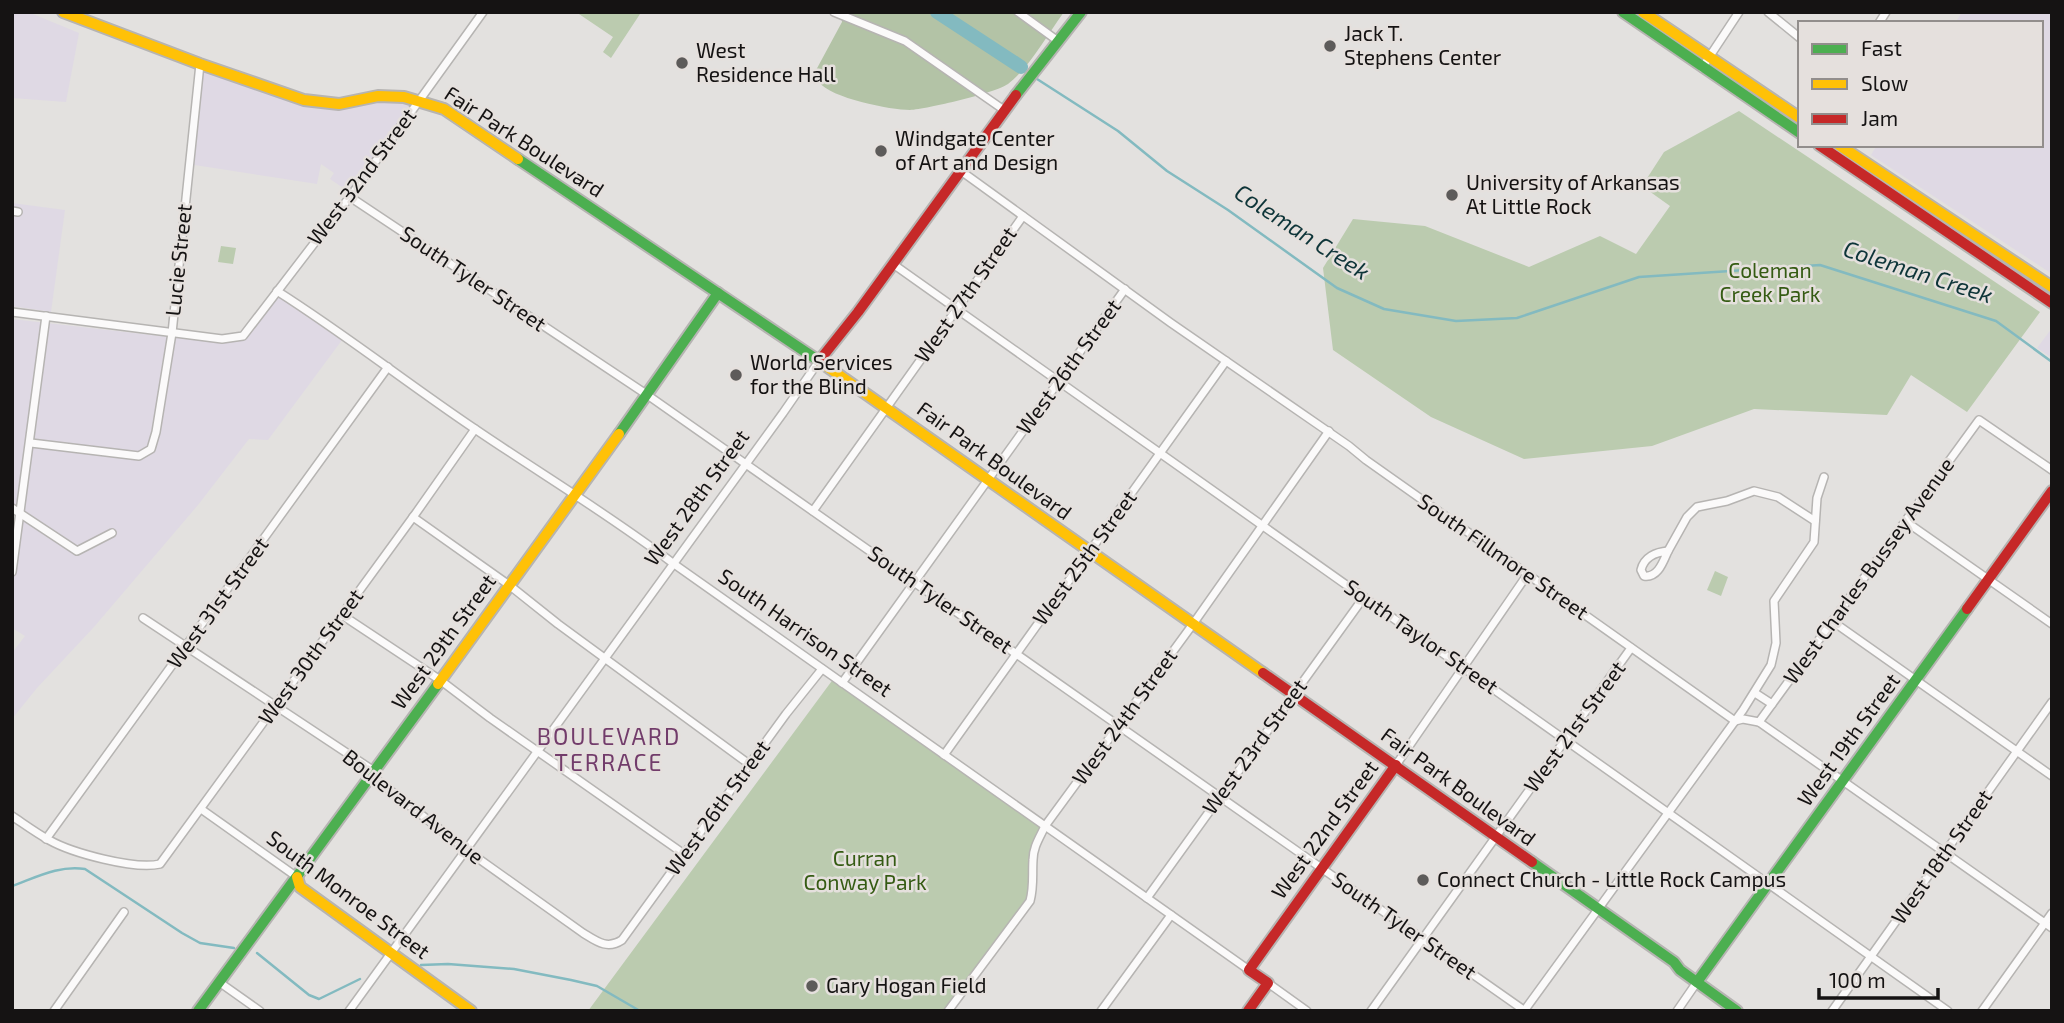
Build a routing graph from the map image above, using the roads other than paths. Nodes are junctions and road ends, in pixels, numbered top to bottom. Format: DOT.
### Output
graph roads {
  1 [pos="63,12"];
  2 [pos="483,12"];
  3 [pos="834,12"];
  4 [pos="1018,12"];
  5 [pos="1081,12"];
  6 [pos="1622,12"];
  7 [pos="1643,12"];
  8 [pos="1739,12"];
  9 [pos="1768,12"];
  10 [pos="1798,36"];
  11 [pos="1058,41"];
  12 [pos="1709,56"];
  13 [pos="200,64"];
  14 [pos="1702,68"];
  15 [pos="420,100"];
  16 [pos="1004,110"];
  17 [pos="1798,117"];
  18 [pos="1798,132"];
  19 [pos="1822,147"];
  20 [pos="1842,147"];
  21 [pos="961,171"];
  22 [pos="350,197"];
  23 [pos="1023,216"];
  24 [pos="893,264"];
  25 [pos="2052,287"];
  26 [pos="1125,289"];
  27 [pos="277,291"];
  28 [pos="718,293"];
  29 [pos="2052,303"];
  30 [pos="957,309"];
  31 [pos="12,312"];
  32 [pos="46,316"];
  33 [pos="172,333"];
  34 [pos="819,360"];
  35 [pos="1226,361"];
  36 [pos="388,367"];
  37 [pos="1059,381"];
  38 [pos="646,394"];
  39 [pos="886,408"];
  40 [pos="475,429"];
  41 [pos="1329,431"];
  42 [pos="31,443"];
  43 [pos="1160,453"];
  44 [pos="745,464"];
  45 [pos="2052,471"];
  46 [pos="1824,477"];
  47 [pos="988,479"];
  48 [pos="2052,492"];
  49 [pos="576,496"];
  50 [pos="12,508"];
  51 [pos="813,511"];
  52 [pos="20,514"];
  53 [pos="413,517"];
  54 [pos="1905,521"];
  55 [pos="1815,522"];
  56 [pos="1262,525"];
  57 [pos="112,533"];
  58 [pos="1668,551"];
  59 [pos="1088,552"];
  60 [pos="674,564"];
  61 [pos="12,572"];
  62 [pos="1527,575"];
  63 [pos="1988,580"];
  64 [pos="914,582"];
  65 [pos="509,585"];
  66 [pos="1364,597"];
  67 [pos="342,615"];
  68 [pos="143,618"];
  69 [pos="1832,621"];
  70 [pos="1193,624"];
  71 [pos="2052,624"];
  72 [pos="185,648"];
  73 [pos="1631,648"];
  74 [pos="1016,654"];
  75 [pos="605,658"];
  76 [pos="1462,667"];
  77 [pos="822,669"];
  78 [pos="440,680"];
  79 [pos="1915,680"];
  80 [pos="842,683"];
  81 [pos="1755,693"];
  82 [pos="1293,695"];
  83 [pos="2052,702"];
  84 [pos="1772,704"];
  85 [pos="275,707"];
  86 [pos="1735,721"];
  87 [pos="1759,722"];
  88 [pos="1119,725"];
  89 [pos="1565,740"];
  90 [pos="536,751"];
  91 [pos="2017,751"];
  92 [pos="944,755"];
  93 [pos="749,764"];
  94 [pos="1396,765"];
  95 [pos="374,771"];
  96 [pos="2052,776"];
  97 [pos="1842,781"];
  98 [pos="1220,796"];
  99 [pos="201,809"];
  100 [pos="1668,813"];
  101 [pos="12,816"];
  102 [pos="1045,826"];
  103 [pos="1495,837"];
  104 [pos="46,839"];
  105 [pos="466,849"];
  106 [pos="684,853"];
  107 [pos="1945,853"];
  108 [pos="1322,868"];
  109 [pos="297,877"];
  110 [pos="1769,884"];
  111 [pos="1147,898"];
  112 [pos="1597,909"];
  113 [pos="124,912"];
  114 [pos="2052,913"];
  115 [pos="1171,915"];
  116 [pos="2048,926"];
  117 [pos="1423,939"];
  118 [pos="613,945"];
  119 [pos="391,953"];
  120 [pos="1871,956"];
  121 [pos="1249,970"];
  122 [pos="219,982"];
  123 [pos="1697,982"];
  124 [pos="1268,983"];
  125 [pos="56,1010"];
  126 [pos="198,1011"];
  127 [pos="260,1011"];
  128 [pos="349,1011"];
  129 [pos="471,1011"];
  130 [pos="948,1011"];
  131 [pos="1101,1011"];
  132 [pos="1248,1011"];
  133 [pos="1307,1011"];
  134 [pos="1371,1011"];
  135 [pos="1525,1011"];
  136 [pos="1677,1011"];
  137 [pos="1738,1011"];
  138 [pos="1832,1011"];
  139 [pos="1948,1011"];
  140 [pos="1982,1011"];
  1 -- 13 [label="street, Fair Park Boulevard"];
  2 -- 15 [label="street, West 32nd Street"];
  3 -- 16 [label="street"];
  4 -- 11 [label="street"];
  5 -- 11 [label="street, West 28th Street"];
  6 -- 14 [label="street"];
  7 -- 12 [label="street"];
  8 -- 12 [label="street"];
  9 -- 10 [label="street"];
  11 -- 16 [label="street, West 28th Street"];
  12 -- 14 [label="street"];
  12 -- 17 [label="street"];
  13 -- 15 [label="street, Fair Park Boulevard"];
  13 -- 33 [label="street, Lucie Street"];
  14 -- 18 [label="street"];
  15 -- 22 [label="street, West 32nd Street"];
  15 -- 28 [label="street, Fair Park Boulevard"];
  16 -- 21 [label="street, West 28th Street"];
  19 -- 29 [label="street"];
  20 -- 25 [label="street"];
  21 -- 23 [label="street, South Fillmore Street"];
  21 -- 24 [label="street, West 28th Street"];
  22 -- 27 [label="street, West 32nd Street"];
  22 -- 38 [label="street, South Tyler Street"];
  23 -- 26 [label="street, South Fillmore Street"];
  23 -- 30 [label="street, West 27th Street"];
  24 -- 30 [label="street, South Taylor Street"];
  24 -- 34 [label="street, West 28th Street"];
  26 -- 35 [label="street, South Fillmore Street"];
  26 -- 37 [label="street, West 26th Street"];
  27 -- 33 [label="street, West 32nd Street"];
  27 -- 36 [label="street, South Harrison Street"];
  28 -- 34 [label="street, Fair Park Boulevard"];
  28 -- 38 [label="street, West 29th Street"];
  30 -- 37 [label="street, South Taylor Street"];
  30 -- 39 [label="street, West 27th Street"];
  31 -- 32 [label="street"];
  32 -- 33 [label="street"];
  32 -- 42 [label="street"];
  33 -- 42 [label="street, Lucie Street"];
  34 -- 39 [label="street, Fair Park Boulevard"];
  34 -- 44 [label="street, West 28th Street"];
  35 -- 41 [label="street, South Fillmore Street"];
  35 -- 43 [label="street, West 25th Street"];
  36 -- 40 [label="street, South Harrison Street"];
  36 -- 72 [label="street, West 31st Street"];
  37 -- 43 [label="street, South Taylor Street"];
  37 -- 47 [label="street, West 26th Street"];
  38 -- 44 [label="street, South Tyler Street"];
  38 -- 49 [label="street, West 29th Street"];
  39 -- 47 [label="street, Fair Park Boulevard"];
  39 -- 51 [label="street, West 27th Street"];
  40 -- 49 [label="street, South Harrison Street"];
  40 -- 53 [label="street, West 30th Street"];
  41 -- 56 [label="street, West 24th Street"];
  41 -- 62 [label="street, South Fillmore Street"];
  42 -- 52 [label="street"];
  43 -- 56 [label="street, South Taylor Street"];
  43 -- 59 [label="street, West 25th Street"];
  44 -- 51 [label="street, South Tyler Street"];
  44 -- 60 [label="street, West 28th Street"];
  45 -- 54 [label="street, West Charles Bussey Avenue"];
  46 -- 55 [label="street"];
  47 -- 59 [label="street, Fair Park Boulevard"];
  47 -- 64 [label="street, West 26th Street"];
  48 -- 63 [label="street, West 19th Street"];
  49 -- 60 [label="street, South Harrison Street"];
  49 -- 65 [label="street, West 29th Street"];
  50 -- 52 [label="street"];
  51 -- 64 [label="street, South Tyler Street"];
  52 -- 57 [label="street"];
  52 -- 61 [label="street"];
  53 -- 65 [label="street"];
  53 -- 67 [label="street, West 30th Street"];
  54 -- 63 [label="street"];
  54 -- 69 [label="street, West Charles Bussey Avenue"];
  55 -- 58 [label="street"];
  55 -- 81 [label="street"];
  56 -- 66 [label="street, South Taylor Street"];
  56 -- 70 [label="street, West 24th Street"];
  59 -- 70 [label="street, Fair Park Boulevard"];
  59 -- 74 [label="street, West 25th Street"];
  60 -- 75 [label="street, West 28th Street"];
  60 -- 77 [label="street, South Harrison Street"];
  62 -- 73 [label="street, South Fillmore Street"];
  62 -- 76 [label="street, West 22nd Street"];
  63 -- 71 [label="street"];
  63 -- 79 [label="street, West 19th Street"];
  64 -- 74 [label="street, South Tyler Street"];
  64 -- 80 [label="street, West 26th Street"];
  65 -- 75 [label="street"];
  65 -- 78 [label="street, West 29th Street"];
  66 -- 76 [label="street, South Taylor Street"];
  66 -- 82 [label="street, West 23rd Street"];
  67 -- 78 [label="street"];
  67 -- 85 [label="street, West 30th Street"];
  68 -- 72 [label="street, Boulevard Avenue"];
  69 -- 79 [label="street"];
  69 -- 84 [label="street, West Charles Bussey Avenue"];
  70 -- 82 [label="street, Fair Park Boulevard"];
  70 -- 88 [label="street, West 24th Street"];
  72 -- 85 [label="street, Boulevard Avenue"];
  72 -- 104 [label="street, West 31st Street"];
  73 -- 86 [label="street, South Fillmore Street"];
  73 -- 89 [label="street, West 21st Street"];
  74 -- 88 [label="street, South Tyler Street"];
  74 -- 92 [label="street, West 25th Street"];
  75 -- 90 [label="street, West 28th Street"];
  75 -- 93 [label="street"];
  76 -- 89 [label="street, South Taylor Street"];
  76 -- 94 [label="street, West 22nd Street"];
  77 -- 80 [label="street, South Harrison Street"];
  77 -- 93 [label="street, West 26th Street"];
  78 -- 90 [label="street"];
  78 -- 95 [label="street, West 29th Street"];
  79 -- 91 [label="street"];
  79 -- 97 [label="street, West 19th Street"];
  80 -- 92 [label="street, South Harrison Street"];
  81 -- 84 [label="street"];
  81 -- 86 [label="street"];
  82 -- 94 [label="street, Fair Park Boulevard"];
  82 -- 98 [label="street, West 23rd Street"];
  83 -- 91 [label="street, West 18th Street"];
  84 -- 87 [label="street, West Charles Bussey Avenue"];
  85 -- 95 [label="street, Boulevard Avenue"];
  85 -- 99 [label="street, West 30th Street"];
  86 -- 87 [label="street"];
  86 -- 100 [label="street"];
  87 -- 97 [label="street"];
  88 -- 98 [label="street, South Tyler Street"];
  88 -- 102 [label="street, West 24th Street"];
  89 -- 100 [label="street, South Taylor Street"];
  89 -- 103 [label="street, West 21st Street"];
  90 -- 105 [label="street, West 28th Street"];
  90 -- 106 [label="street"];
  91 -- 96 [label="street"];
  91 -- 107 [label="street, West 18th Street"];
  92 -- 102 [label="street, South Harrison Street"];
  93 -- 106 [label="street, West 26th Street"];
  94 -- 103 [label="street, Fair Park Boulevard"];
  94 -- 108 [label="street, West 22nd Street"];
  95 -- 105 [label="street, Boulevard Avenue"];
  95 -- 109 [label="street, West 29th Street"];
  97 -- 107 [label="street"];
  97 -- 110 [label="street, West 19th Street"];
  98 -- 108 [label="street, South Tyler Street"];
  98 -- 111 [label="street, West 23rd Street"];
  99 -- 104 [label="street, West 30th Street"];
  99 -- 109 [label="street, South Monroe Street"];
  100 -- 110 [label="street, South Taylor Street"];
  100 -- 112 [label="street"];
  101 -- 104 [label="street"];
  102 -- 111 [label="street, South Harrison Street"];
  102 -- 130 [label="street, West 24th Street"];
  103 -- 112 [label="street, Fair Park Boulevard"];
  103 -- 117 [label="street, West 21st Street"];
  105 -- 118 [label="street, Boulevard Avenue"];
  105 -- 119 [label="street, West 28th Street"];
  106 -- 118 [label="street, West 26th Street"];
  107 -- 116 [label="street"];
  107 -- 120 [label="street, West 18th Street"];
  108 -- 117 [label="street, South Tyler Street"];
  108 -- 121 [label="street, West 22nd Street"];
  109 -- 119 [label="street, South Monroe Street"];
  109 -- 122 [label="street, West 29th Street"];
  110 -- 120 [label="street, South Taylor Street"];
  110 -- 123 [label="street, West 19th Street"];
  111 -- 115 [label="street, South Harrison Street"];
  112 -- 123 [label="street, Fair Park Boulevard"];
  112 -- 135 [label="street"];
  113 -- 125 [label="street"];
  114 -- 116 [label="street"];
  115 -- 121 [label="street, South Harrison Street"];
  115 -- 131 [label="street"];
  116 -- 140 [label="street"];
  117 -- 134 [label="street, West 21st Street"];
  117 -- 135 [label="street, South Tyler Street"];
  119 -- 128 [label="street, West 28th Street"];
  119 -- 129 [label="street, South Monroe Street"];
  120 -- 138 [label="street, West 18th Street"];
  120 -- 139 [label="street, South Taylor Street"];
  121 -- 124 [label="street, South Harrison Street"];
  122 -- 126 [label="street, West 29th Street"];
  122 -- 127 [label="street"];
  123 -- 136 [label="street, West 19th Street"];
  123 -- 137 [label="street, Fair Park Boulevard"];
  124 -- 132 [label="street"];
  124 -- 133 [label="street, South Harrison Street"];
}
